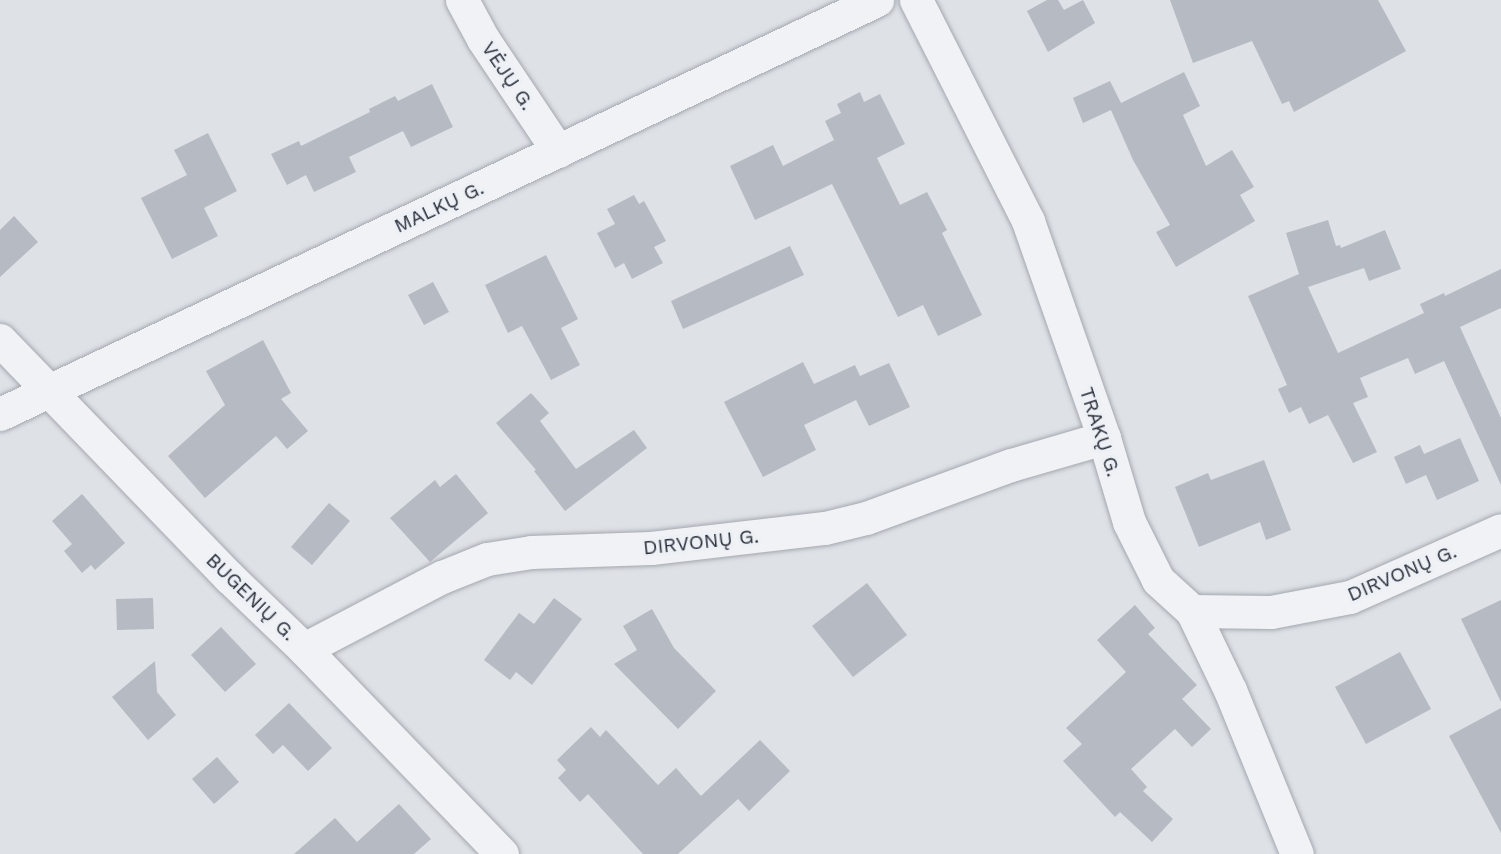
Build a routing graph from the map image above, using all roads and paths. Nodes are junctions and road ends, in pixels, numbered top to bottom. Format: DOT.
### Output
graph roads {
  1 [pos="462,0"];
  2 [pos="877,0"];
  3 [pos="916,0"];
  4 [pos="558,151"];
  5 [pos="0,340"];
  6 [pos="48,392"];
  7 [pos="0,414"];
  8 [pos="1104,438"];
  9 [pos="1501,530"];
  10 [pos="1192,611"];
  11 [pos="304,649"];
  12 [pos="502,854"];
  13 [pos="1297,854"];
  1 -- 4 [label="street, VĖJŲ G."];
  2 -- 4 [label="street, MALKŲ G."];
  3 -- 8 [label="street, TRAKŲ G."];
  4 -- 6 [label="street, MALKŲ G."];
  5 -- 6 [label="street, BUGENIŲ G."];
  6 -- 7 [label="street, MALKŲ G."];
  6 -- 11 [label="street, BUGENIŲ G."];
  8 -- 10 [label="street, TRAKŲ G."];
  8 -- 11 [label="street, DIRVONŲ G."];
  9 -- 10 [label="street, DIRVONŲ G."];
  10 -- 13 [label="street, TRAKŲ G."];
  11 -- 12 [label="street, BUGENIŲ G."];
}
